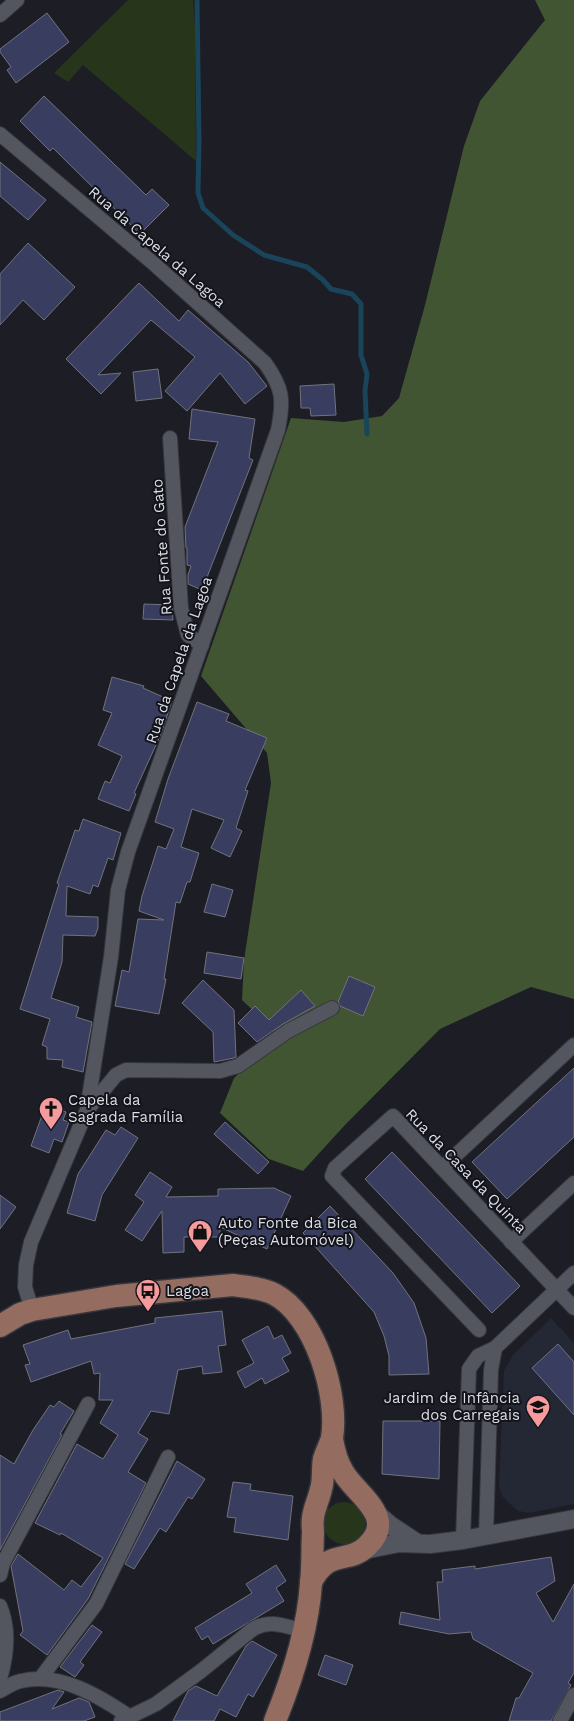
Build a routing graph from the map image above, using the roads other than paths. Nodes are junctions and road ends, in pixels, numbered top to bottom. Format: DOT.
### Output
graph roads {
  1 [pos="17,0"];
  2 [pos="0,15"];
  3 [pos="0,134"];
  4 [pos="170,438"];
  5 [pos="202,645"];
  6 [pos="332,1008"];
  7 [pos="574,1045"];
  8 [pos="87,1110"];
  9 [pos="442,1168"];
  10 [pos="574,1182"];
  11 [pos="511,1242"];
  12 [pos="574,1274"];
  13 [pos="556,1290"];
  14 [pos="574,1308"];
  15 [pos="32,1310"];
  16 [pos="0,1326"];
  17 [pos="479,1330"];
  18 [pos="495,1348"];
  19 [pos="468,1398"];
  20 [pos="490,1400"];
  21 [pos="88,1404"];
  22 [pos="332,1439"];
  23 [pos="168,1457"];
  24 [pos="368,1503"];
  25 [pos="574,1519"];
  26 [pos="314,1520"];
  27 [pos="486,1536"];
  28 [pos="463,1540"];
  29 [pos="418,1543"];
  30 [pos="354,1553"];
  31 [pos="0,1575"];
  32 [pos="311,1582"];
  33 [pos="0,1606"];
  34 [pos="304,1630"];
  35 [pos="295,1659"];
  36 [pos="0,1679"];
  37 [pos="40,1679"];
  38 [pos="0,1691"];
  39 [pos="574,1695"];
  40 [pos="125,1719"];
  41 [pos="264,1721"];
  42 [pos="275,1721"];
  43 [pos="560,1721"];
  1 -- 2 [label="street"];
  3 -- 5 [label="street, Rua da Capela da Lagoa"];
  4 -- 5 [label="street, Rua Fonte do Gato"];
  5 -- 8 [label="street, Rua da Capela da Lagoa"];
  6 -- 8 [label="street"];
  7 -- 9 [label="street"];
  8 -- 15 [label="street, Rua da Capela da Lagoa"];
  9 -- 11 [label="street, Rua da Casa da Quinta"];
  9 -- 17 [label="street, Rua da Casa da Quinta"];
  10 -- 11 [label="street"];
  11 -- 13 [label="street, Rua da Casa da Quinta"];
  12 -- 13 [label="street"];
  13 -- 14 [label="street, Rua da Casa da Quinta"];
  13 -- 18 [label="street"];
  15 -- 16 [label="main road"];
  15 -- 22 [label="main road"];
  18 -- 19 [label="street"];
  18 -- 20 [label="street"];
  19 -- 20 [label="street"];
  19 -- 28 [label="street"];
  20 -- 27 [label="street"];
  21 -- 31 [label="street"];
  22 -- 24 [label="main road"];
  22 -- 26 [label="main road"];
  23 -- 37 [label="street"];
  24 -- 26 [label="main road"];
  24 -- 29 [label="street"];
  24 -- 30 [label="main road"];
  25 -- 27 [label="street"];
  26 -- 30 [label="main road"];
  26 -- 32 [label="main road"];
  27 -- 28 [label="street"];
  28 -- 29 [label="street"];
  29 -- 30 [label="street"];
  30 -- 32 [label="main road"];
  32 -- 34 [label="main road"];
  33 -- 36 [label="street"];
  34 -- 35 [label="main road"];
  34 -- 40 [label="street"];
  35 -- 41 [label="main road"];
  35 -- 42 [label="main road"];
  37 -- 38 [label="street"];
  37 -- 40 [label="street"];
  39 -- 43 [label="street"];
}
